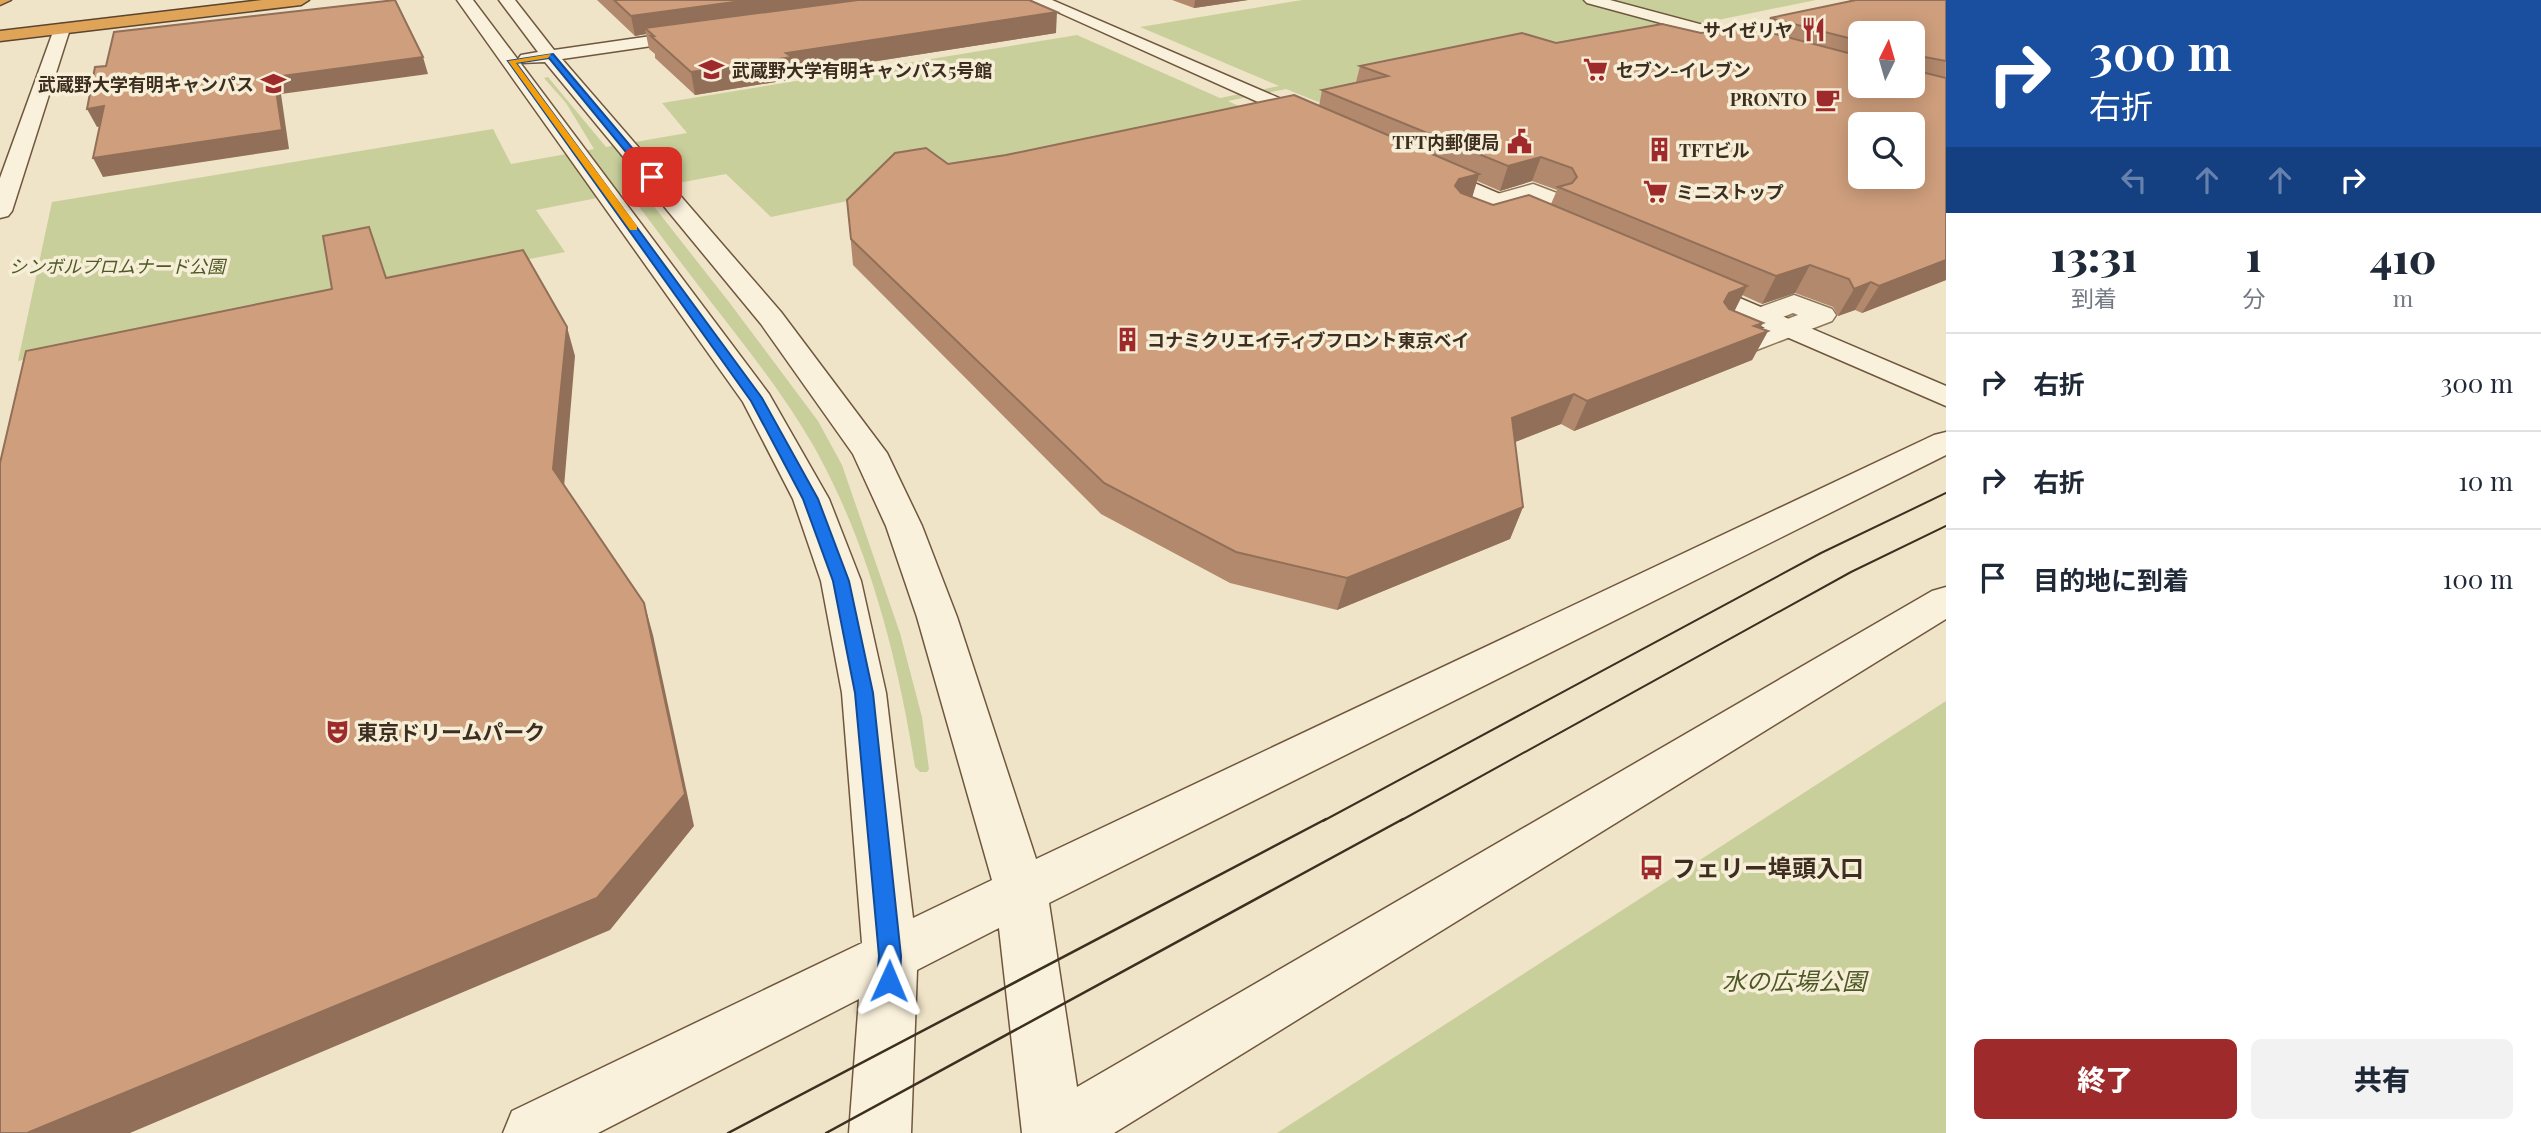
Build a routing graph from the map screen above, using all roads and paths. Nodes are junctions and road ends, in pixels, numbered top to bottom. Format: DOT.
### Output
graph roads {
  1 [pos="176,0"];
  2 [pos="301,0"];
  3 [pos="466,0"];
  4 [pos="507,0"];
  5 [pos="1039,0"];
  6 [pos="1592,0"];
  7 [pos="95,8"];
  8 [pos="62,29"];
  9 [pos="722,31"];
  10 [pos="0,36"];
  11 [pos="550,56"];
  12 [pos="511,61"];
  13 [pos="1848,69"];
  14 [pos="1341,132"];
  15 [pos="1404,160"];
  16 [pos="0,211"];
  17 [pos="1567,232"];
  18 [pos="1668,276"];
  19 [pos="1946,397"];
  20 [pos="1946,442"];
  21 [pos="1946,601"];
  22 [pos="1021,891"];
  23 [pos="890,956"];
  24 [pos="534,1133"];
  25 [pos="880,1133"];
  26 [pos="1055,1133"];
  1 -- 7 [label="highway"];
  2 -- 8 [label="highway"];
  3 -- 12 [label="street"];
  4 -- 11 [label="street"];
  5 -- 14 [label="street"];
  6 -- 13 [label="street"];
  8 -- 10 [label="highway"];
  8 -- 16 [label="street"];
  9 -- 11 [label="street"];
  11 -- 12 [label="street"];
  11 -- 22 [label="street"];
  12 -- 23 [label="street"];
  15 -- 17 [label="street"];
  18 -- 19 [label="street"];
  20 -- 22 [label="street"];
  21 -- 26 [label="street"];
  22 -- 23 [label="street"];
  22 -- 26 [label="street"];
  23 -- 24 [label="street"];
  23 -- 25 [label="street"];
}
